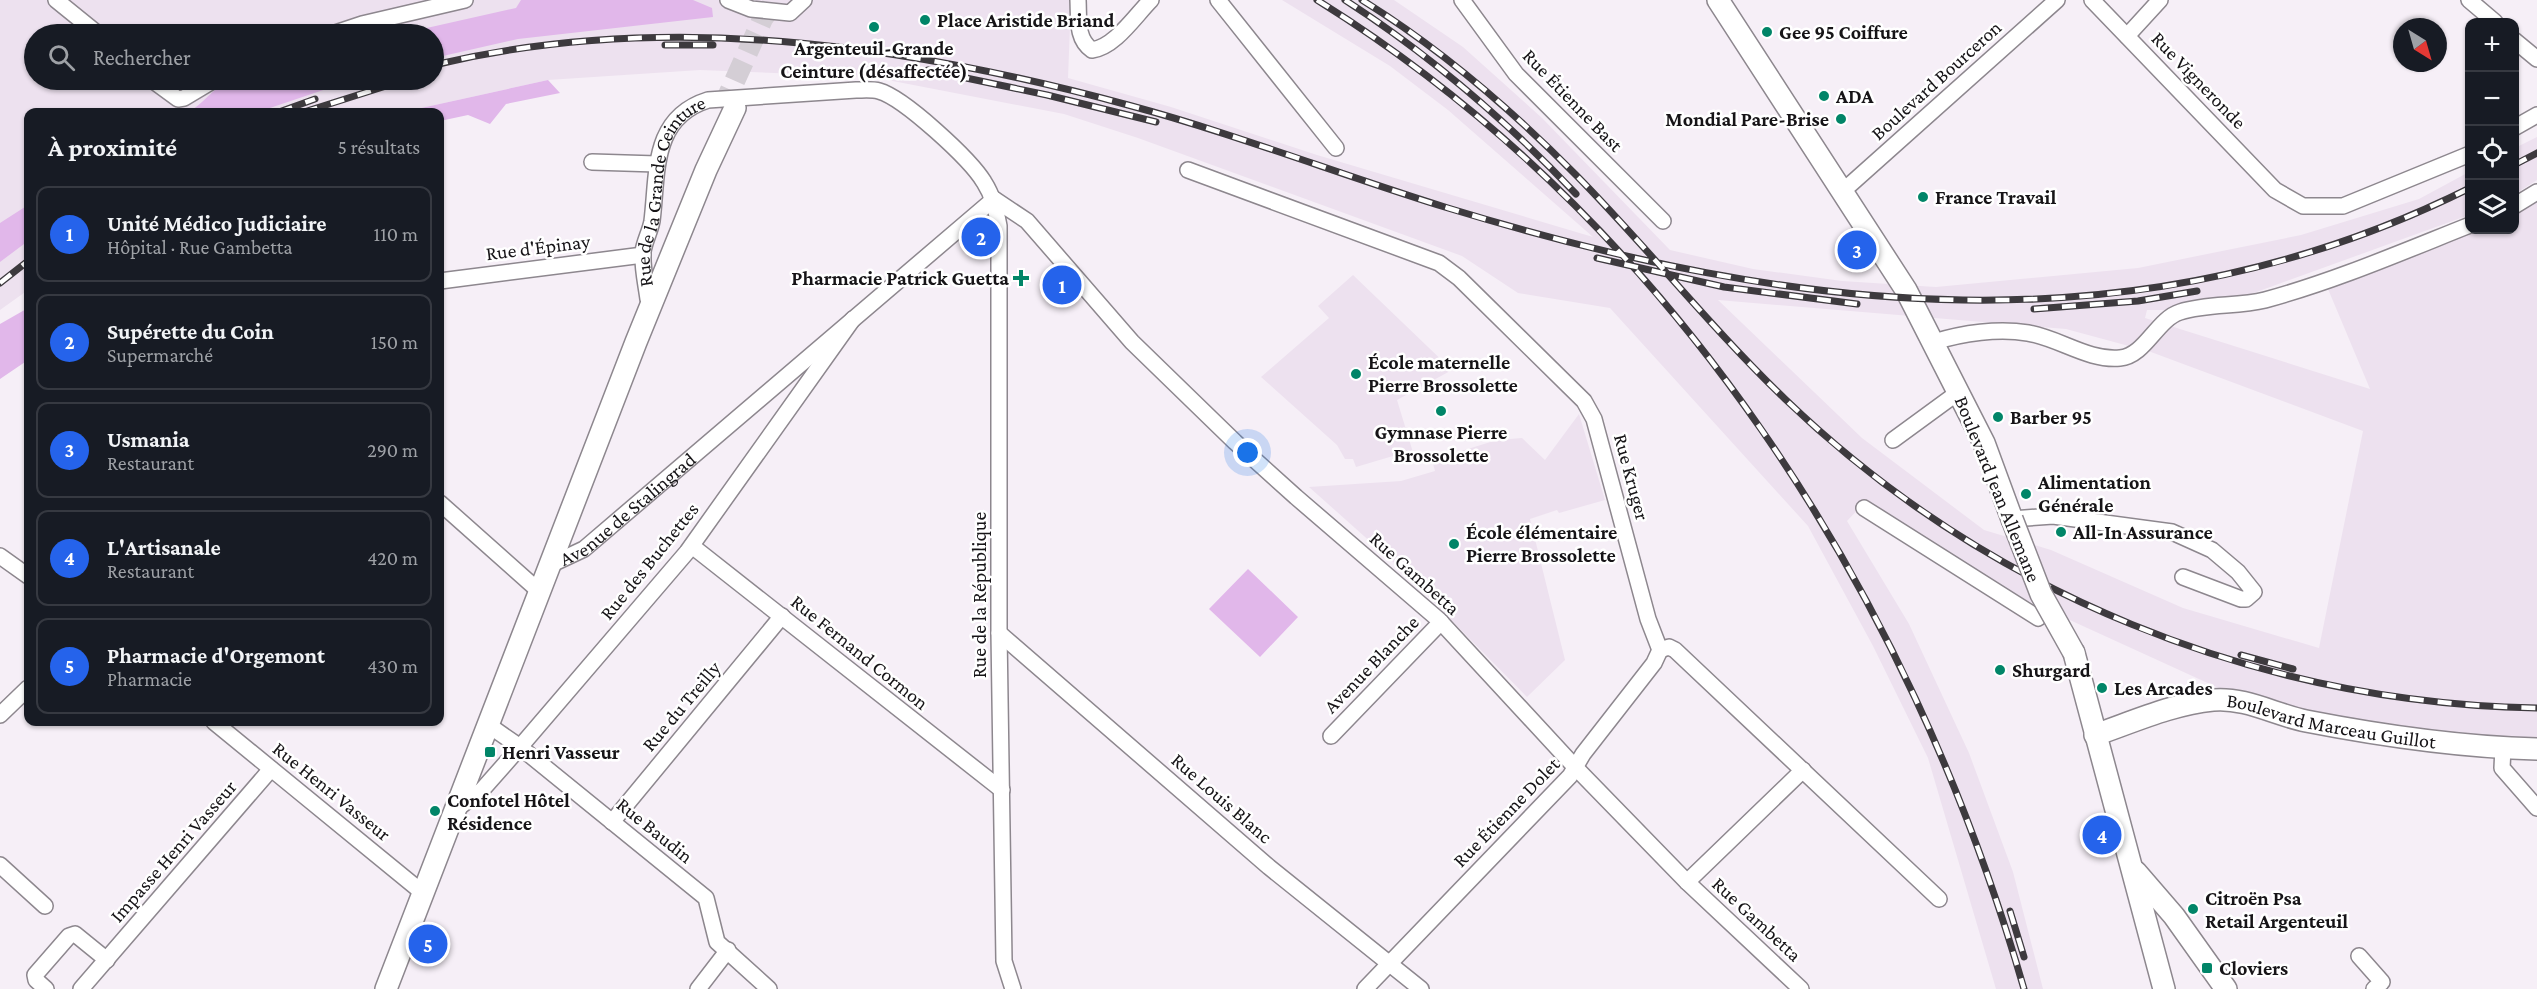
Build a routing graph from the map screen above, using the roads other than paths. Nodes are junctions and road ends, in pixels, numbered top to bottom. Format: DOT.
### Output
graph roads {
  1 [pos="56,0"];
  2 [pos="465,0"];
  3 [pos="728,0"];
  4 [pos="804,0"];
  5 [pos="1078,0"];
  6 [pos="1151,0"];
  7 [pos="1218,0"];
  8 [pos="1462,0"];
  9 [pos="1718,0"];
  10 [pos="2057,0"];
  11 [pos="2092,0"];
  12 [pos="2160,0"];
  13 [pos="2469,0"];
  14 [pos="763,5"];
  15 [pos="2490,18"];
  16 [pos="86,24"];
  17 [pos="362,24"];
  18 [pos="2127,36"];
  19 [pos="2519,44"];
  20 [pos="2537,59"];
  21 [pos="165,90"];
  22 [pos="197,90"];
  23 [pos="2537,115"];
  24 [pos="2518,126"];
  25 [pos="1336,148"];
  26 [pos="2465,156"];
  27 [pos="592,162"];
  28 [pos="657,164"];
  29 [pos="1188,170"];
  30 [pos="1843,191"];
  31 [pos="2537,192"];
  32 [pos="993,199"];
  33 [pos="2519,203"];
  34 [pos="1663,221"];
  35 [pos="2465,227"];
  36 [pos="643,255"];
  37 [pos="444,280"];
  38 [pos="648,299"];
  39 [pos="853,319"];
  40 [pos="636,342"];
  41 [pos="1934,342"];
  42 [pos="1960,391"];
  43 [pos="1893,440"];
  44 [pos="444,507"];
  45 [pos="1864,508"];
  46 [pos="2012,519"];
  47 [pos="692,546"];
  48 [pos="0,556"];
  49 [pos="552,564"];
  50 [pos="24,573"];
  51 [pos="2183,577"];
  52 [pos="540,592"];
  53 [pos="2050,609"];
  54 [pos="782,616"];
  55 [pos="1441,622"];
  56 [pos="999,633"];
  57 [pos="1660,650"];
  58 [pos="24,692"];
  59 [pos="0,716"];
  60 [pos="487,724"];
  61 [pos="219,726"];
  62 [pos="2095,735"];
  63 [pos="1331,736"];
  64 [pos="520,747"];
  65 [pos="2503,748"];
  66 [pos="2537,749"];
  67 [pos="1576,768"];
  68 [pos="272,769"];
  69 [pos="1803,770"];
  70 [pos="1002,790"];
  71 [pos="2537,808"];
  72 [pos="454,811"];
  73 [pos="612,822"];
  74 [pos="0,866"];
  75 [pos="2132,867"];
  76 [pos="1687,882"];
  77 [pos="423,893"];
  78 [pos="1939,899"];
  79 [pos="45,906"];
  80 [pos="2174,916"];
  81 [pos="2153,946"];
  82 [pos="728,950"];
  83 [pos="2359,956"];
  84 [pos="107,960"];
  85 [pos="1389,964"];
  86 [pos="390,987"];
  87 [pos="46,989"];
  88 [pos="81,989"];
  89 [pos="698,989"];
  90 [pos="769,989"];
  91 [pos="1013,989"];
  92 [pos="1365,989"];
  93 [pos="1421,989"];
  94 [pos="1801,989"];
  95 [pos="2164,989"];
  96 [pos="2226,989"];
  97 [pos="2374,989"];
  1 -- 16 [label="street"];
  2 -- 17 [label="street"];
  3 -- 14 [label="street"];
  4 -- 14 [label="street"];
  5 -- 6 [label="street"];
  7 -- 25 [label="street"];
  8 -- 34 [label="street, Rue Étienne Bast"];
  9 -- 30 [label="main road, Boulevard Jean Allemane"];
  10 -- 30 [label="street, Boulevard Bourceron"];
  11 -- 18 [label="street, Rue Vigneronde"];
  12 -- 18 [label="street"];
  13 -- 15 [label="street"];
  18 -- 26 [label="street, Rue Vigneronde"];
  19 -- 20 [label="street"];
  21 -- 22 [label="street"];
  23 -- 24 [label="street"];
  27 -- 28 [label="street"];
  28 -- 32 [label="street, Rue de la Grande Ceinture"];
  28 -- 36 [label="street, Rue de la Grande Ceinture"];
  29 -- 57 [label="street, Rue Kruger"];
  30 -- 41 [label="main road, Boulevard Jean Allemane"];
  31 -- 33 [label="street"];
  32 -- 39 [label="street, Avenue de Stalingrad"];
  32 -- 55 [label="street, Rue Gambetta"];
  32 -- 56 [label="street, Rue de la République"];
  35 -- 41 [label="street"];
  36 -- 37 [label="street, Rue d'Épinay"];
  36 -- 38 [label="street, Rue de la Grande Ceinture"];
  38 -- 40 [label="main road, Rue de la Grande Ceinture"];
  38 -- 40 [label="main road, Rue de la Grande Ceinture"];
  39 -- 47 [label="street, Rue des Buchettes"];
  39 -- 49 [label="street, Avenue de Stalingrad"];
  40 -- 49 [label="main road, Rue de la Grande Ceinture"];
  41 -- 42 [label="main road, Boulevard Jean Allemane"];
  42 -- 43 [label="street"];
  42 -- 46 [label="main road, Boulevard Jean Allemane"];
  44 -- 52 [label="street"];
  45 -- 53 [label="street"];
  46 -- 51 [label="street"];
  46 -- 53 [label="main road, Boulevard Jean Allemane, bridge"];
  47 -- 54 [label="street, Rue Fernand Cormon"];
  47 -- 64 [label="street, Rue des Buchettes"];
  48 -- 50 [label="street"];
  49 -- 52 [label="main road, Avenue de Stalingrad"];
  52 -- 60 [label="main road, Avenue de Stalingrad"];
  53 -- 62 [label="main road, Boulevard Jean Allemane, bridge"];
  54 -- 70 [label="street, Rue Fernand Cormon"];
  54 -- 73 [label="street, Rue du Treilly"];
  55 -- 63 [label="street, Avenue Blanche"];
  55 -- 67 [label="street, Rue Gambetta"];
  56 -- 70 [label="street, Rue de la République"];
  56 -- 85 [label="street, Rue Louis Blanc"];
  57 -- 67 [label="street, Rue Étienne Dolet"];
  57 -- 69 [label="street"];
  58 -- 59 [label="street"];
  60 -- 64 [label="street, Rue Baudin"];
  60 -- 72 [label="main road, Avenue de Stalingrad"];
  61 -- 68 [label="street, Rue Henri Vasseur"];
  62 -- 65 [label="main road, Boulevard Marceau Guillot"];
  62 -- 75 [label="main road, Boulevard Jean Allemane"];
  64 -- 72 [label="street, Rue des Buchettes"];
  64 -- 73 [label="street, Rue Baudin"];
  65 -- 66 [label="main road, Boulevard Marceau Guillot"];
  65 -- 71 [label="street"];
  67 -- 76 [label="street, Rue Gambetta"];
  67 -- 85 [label="street, Rue Étienne Dolet"];
  68 -- 77 [label="street, Rue Henri Vasseur"];
  68 -- 84 [label="street, Impasse Henri Vasseur"];
  69 -- 76 [label="street"];
  69 -- 78 [label="street"];
  70 -- 91 [label="street, Rue de la République"];
  72 -- 77 [label="main road, Avenue de Stalingrad"];
  73 -- 82 [label="street, Rue Baudin"];
  74 -- 79 [label="street"];
  75 -- 80 [label="main road"];
  75 -- 81 [label="main road, Boulevard Jean Allemane"];
  76 -- 94 [label="street, Rue Gambetta"];
  77 -- 86 [label="main road, Avenue de Stalingrad"];
  80 -- 81 [label="main road"];
  80 -- 96 [label="main road"];
  81 -- 95 [label="main road, Boulevard Jean Allemane"];
  82 -- 89 [label="street"];
  82 -- 90 [label="street, Rue Baudin"];
  83 -- 97 [label="street"];
  84 -- 87 [label="street"];
  84 -- 88 [label="street, Impasse Henri Vasseur"];
  85 -- 92 [label="street, Rue Étienne Dolet"];
  85 -- 93 [label="street, Rue Louis Blanc"];
}
